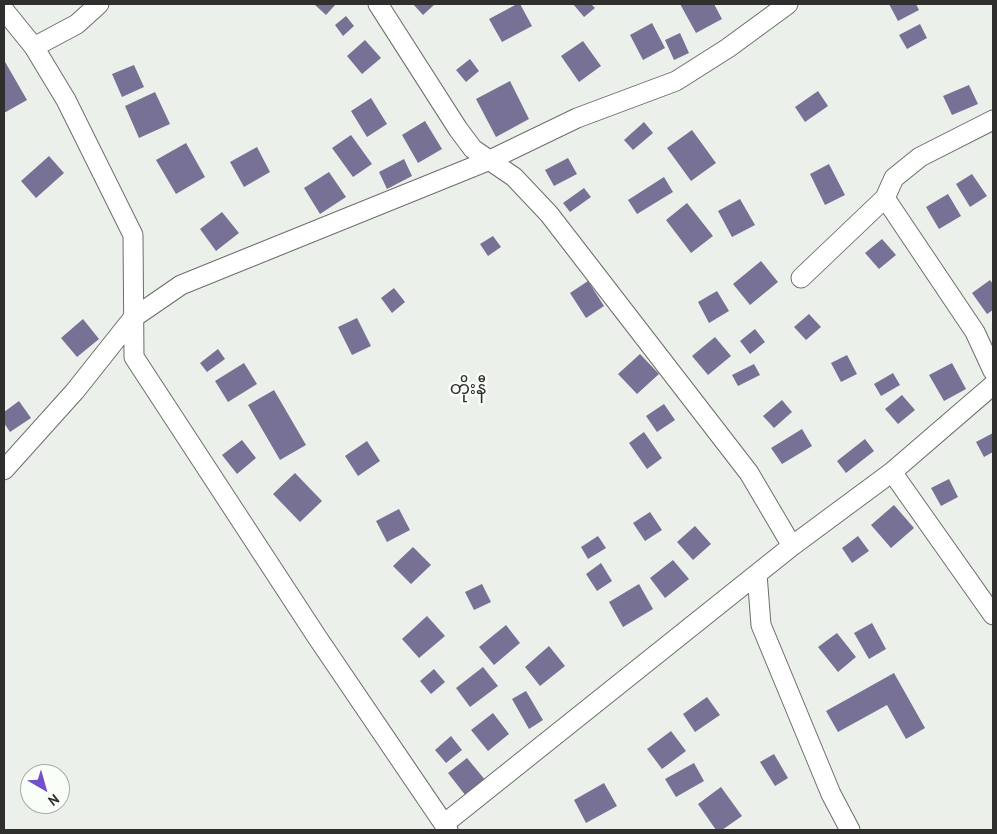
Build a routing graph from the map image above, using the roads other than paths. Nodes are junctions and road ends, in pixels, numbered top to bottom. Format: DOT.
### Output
graph roads {
  1 [pos="99,4"];
  2 [pos="378,4"];
  3 [pos="788,4"];
  4 [pos="4,10"];
  5 [pos="34,47"];
  6 [pos="993,120"];
  7 [pos="490,160"];
  8 [pos="885,198"];
  9 [pos="801,278"];
  10 [pos="134,318"];
  11 [pos="993,371"];
  12 [pos="993,384"];
  13 [pos="4,470"];
  14 [pos="892,472"];
  15 [pos="792,546"];
  16 [pos="757,574"];
  17 [pos="993,615"];
  18 [pos="446,827"];
  19 [pos="850,830"];
  1 -- 5 [label="street"];
  2 -- 7 [label="street"];
  3 -- 7 [label="street"];
  4 -- 5 [label="street"];
  5 -- 10 [label="street"];
  6 -- 8 [label="street"];
  7 -- 10 [label="street"];
  7 -- 15 [label="street"];
  8 -- 9 [label="street"];
  8 -- 11 [label="street"];
  10 -- 13 [label="street"];
  10 -- 18 [label="street"];
  12 -- 14 [label="street"];
  14 -- 15 [label="street"];
  14 -- 17 [label="street"];
  15 -- 16 [label="street"];
  16 -- 18 [label="street"];
  16 -- 19 [label="street"];
}
